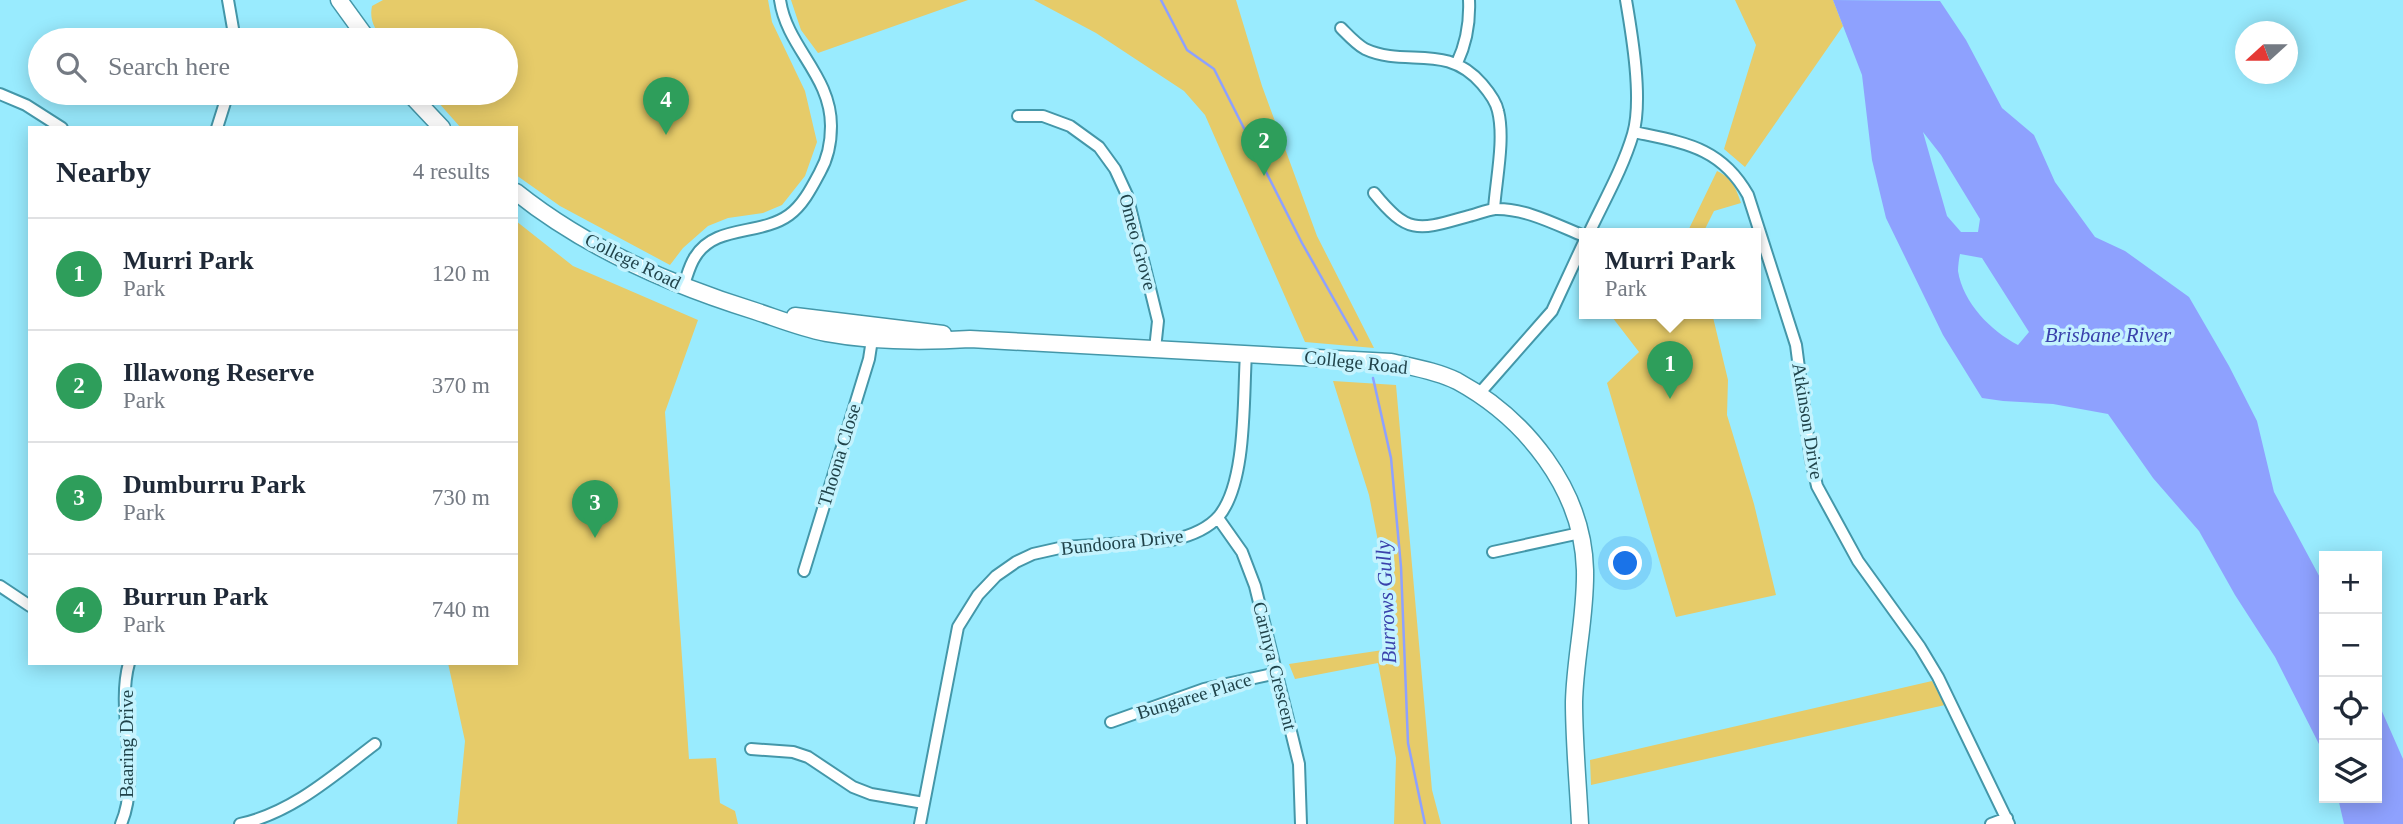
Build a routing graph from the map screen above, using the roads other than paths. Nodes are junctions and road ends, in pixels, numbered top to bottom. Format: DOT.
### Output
graph roads {
  1 [pos="228,0"];
  2 [pos="339,0"];
  3 [pos="780,0"];
  4 [pos="1626,0"];
  5 [pos="1469,1"];
  6 [pos="232,28"];
  7 [pos="359,28"];
  8 [pos="1341,28"];
  9 [pos="1457,63"];
  10 [pos="0,93"];
  11 [pos="224,105"];
  12 [pos="420,105"];
  13 [pos="1018,116"];
  14 [pos="59,126"];
  15 [pos="218,126"];
  16 [pos="440,126"];
  17 [pos="1634,132"];
  18 [pos="518,193"];
  19 [pos="1374,193"];
  20 [pos="1494,209"];
  21 [pos="1591,228"];
  22 [pos="1759,228"];
  23 [pos="1579,234"];
  24 [pos="1761,236"];
  25 [pos="1579,253"];
  26 [pos="683,287"];
  27 [pos="873,333"];
  28 [pos="1155,349"];
  29 [pos="1246,354"];
  30 [pos="1478,395"];
  31 [pos="1218,518"];
  32 [pos="1580,533"];
  33 [pos="1493,552"];
  34 [pos="804,570"];
  35 [pos="0,586"];
  36 [pos="28,605"];
  37 [pos="125,665"];
  38 [pos="1277,673"];
  39 [pos="1111,722"];
  40 [pos="376,744"];
  41 [pos="751,749"];
  42 [pos="924,803"];
  43 [pos="2008,821"];
  44 [pos="126,823"];
  45 [pos="240,824"];
  46 [pos="920,824"];
  47 [pos="1301,824"];
  48 [pos="1580,824"];
  49 [pos="1991,824"];
  1 -- 6 [label="street"];
  2 -- 7 [label="main road"];
  3 -- 26 [label="street"];
  4 -- 17 [label="street"];
  5 -- 9 [label="street"];
  8 -- 9 [label="street"];
  9 -- 20 [label="street"];
  10 -- 14 [label="street"];
  11 -- 15 [label="street"];
  12 -- 16 [label="main road"];
  13 -- 28 [label="street, Omeo Grove"];
  17 -- 21 [label="street"];
  17 -- 22 [label="street, Atkinson Drive"];
  18 -- 26 [label="main road, College Road"];
  19 -- 20 [label="street"];
  20 -- 23 [label="street"];
  24 -- 43 [label="street, Atkinson Drive"];
  25 -- 30 [label="street"];
  26 -- 27 [label="main road, College Road"];
  27 -- 28 [label="main road, College Road"];
  27 -- 34 [label="street, Thoona Close"];
  28 -- 29 [label="main road, College Road"];
  29 -- 30 [label="main road, College Road"];
  29 -- 31 [label="street"];
  30 -- 32 [label="main road, College Road"];
  31 -- 38 [label="street, Carinya Crescent"];
  31 -- 42 [label="street, Bundoora Drive"];
  32 -- 33 [label="street"];
  32 -- 48 [label="main road, College Road"];
  35 -- 36 [label="street"];
  37 -- 44 [label="street, Baaring Drive"];
  38 -- 39 [label="street, Bungaree Place"];
  38 -- 47 [label="street, Carinya Crescent"];
  40 -- 45 [label="street"];
  41 -- 42 [label="street"];
  42 -- 46 [label="street, Bundoora Drive"];
  43 -- 49 [label="street"];
}
